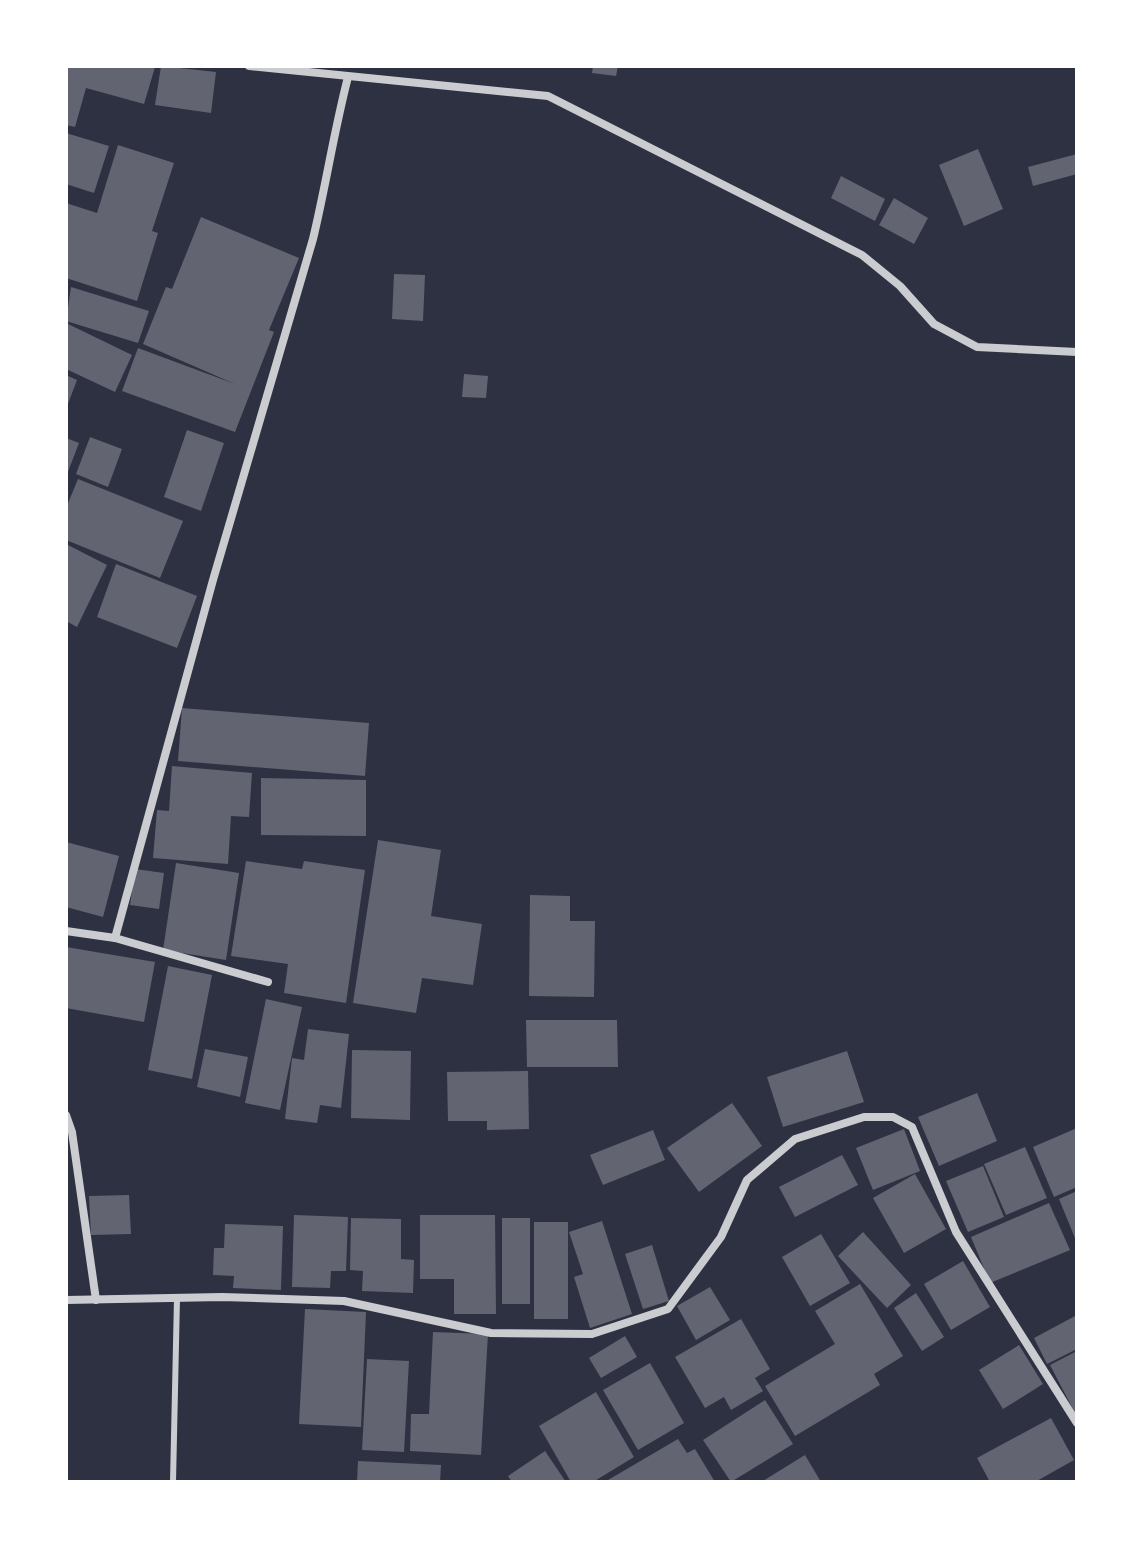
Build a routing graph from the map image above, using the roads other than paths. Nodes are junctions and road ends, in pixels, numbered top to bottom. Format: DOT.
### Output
graph roads {
  1 [pos="249,66"];
  2 [pos="348,77"];
  3 [pos="1077,352"];
  4 [pos="66,931"];
  5 [pos="115,938"];
  6 [pos="268,982"];
  7 [pos="66,1115"];
  8 [pos="177,1298"];
  9 [pos="66,1300"];
  10 [pos="96,1300"];
  11 [pos="1077,1423"];
  12 [pos="173,1482"];
  1 -- 2 [label="street"];
  2 -- 3 [label="street"];
  2 -- 5 [label="street"];
  4 -- 5 [label="street"];
  5 -- 6 [label="street"];
  7 -- 10 [label="street"];
  8 -- 10 [label="street"];
  8 -- 11 [label="street"];
  8 -- 12 [label="lane"];
  9 -- 10 [label="street"];
}
